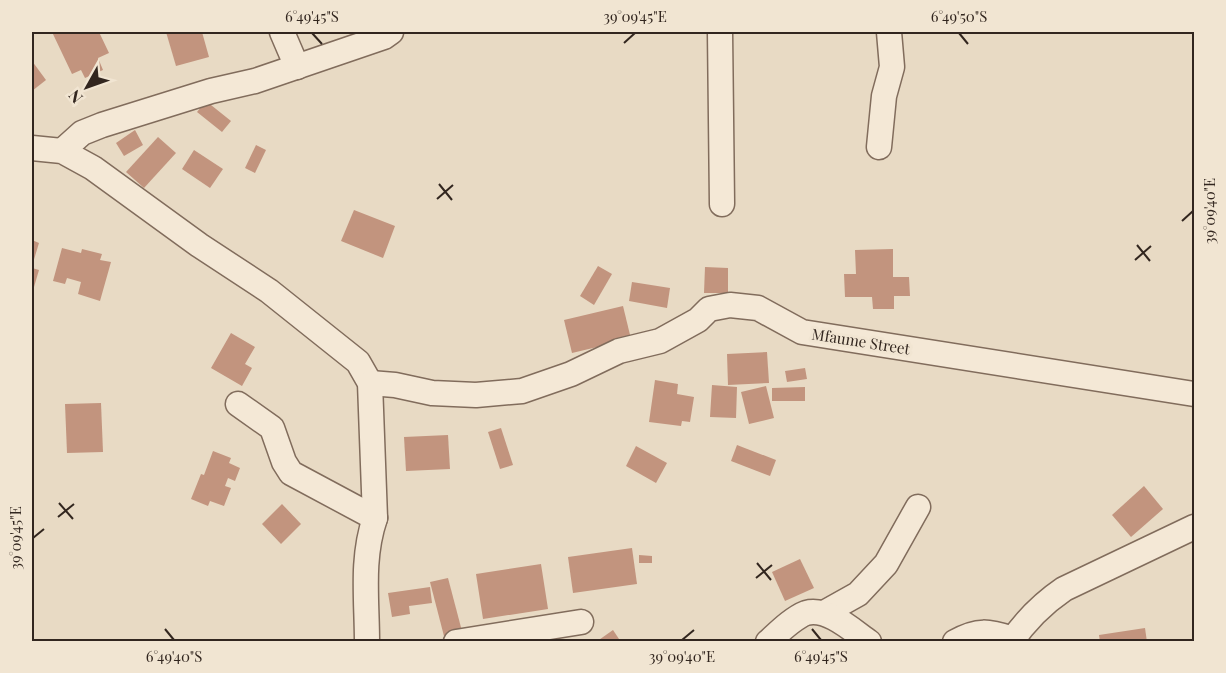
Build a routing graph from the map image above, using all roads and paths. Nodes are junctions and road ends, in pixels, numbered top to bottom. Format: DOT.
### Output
graph roads {
  1 [pos="282,32"];
  2 [pos="391,32"];
  3 [pos="720,32"];
  4 [pos="889,32"];
  5 [pos="297,67"];
  6 [pos="879,147"];
  7 [pos="32,148"];
  8 [pos="62,150"];
  9 [pos="722,204"];
  10 [pos="370,383"];
  11 [pos="1194,394"];
  12 [pos="238,404"];
  13 [pos="918,507"];
  14 [pos="375,518"];
  15 [pos="1194,527"];
  16 [pos="824,613"];
  17 [pos="581,622"];
  18 [pos="1012,640"];
  19 [pos="368,642"];
  20 [pos="456,642"];
  21 [pos="768,642"];
  22 [pos="870,642"];
  23 [pos="955,642"];
  1 -- 5 [label="street"];
  2 -- 5 [label="street"];
  3 -- 9 [label="street"];
  4 -- 6 [label="street"];
  5 -- 8 [label="street"];
  7 -- 8 [label="street"];
  8 -- 10 [label="street"];
  10 -- 11 [label="street, Mfaume Street"];
  10 -- 14 [label="street"];
  12 -- 14 [label="street"];
  13 -- 16 [label="street"];
  14 -- 19 [label="street"];
  15 -- 18 [label="street"];
  16 -- 21 [label="street"];
  16 -- 22 [label="street"];
  17 -- 20 [label="street"];
  18 -- 23 [label="street"];
}
